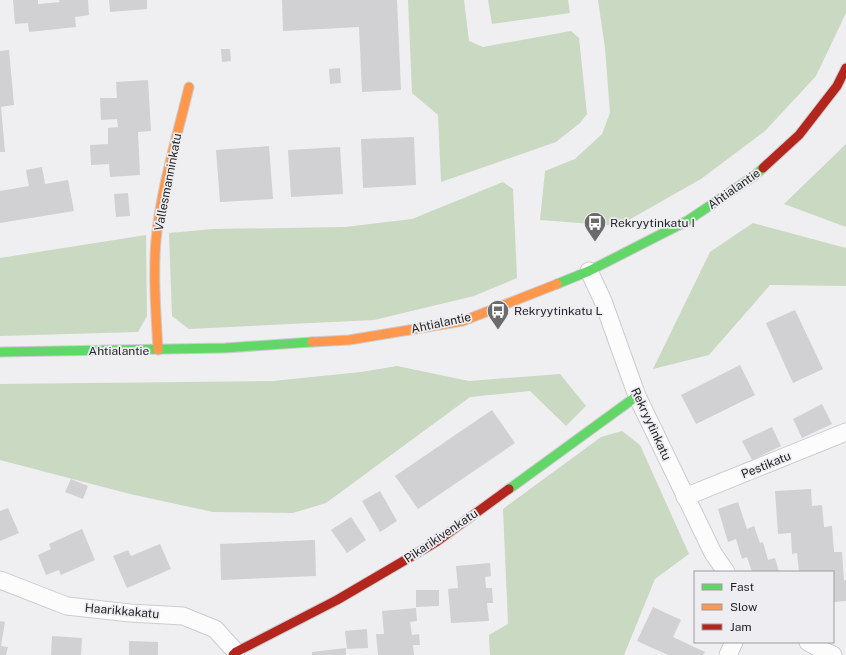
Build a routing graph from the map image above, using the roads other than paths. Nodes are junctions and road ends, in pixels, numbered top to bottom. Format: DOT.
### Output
graph roads {
  1 [pos="846,68"];
  2 [pos="189,87"];
  3 [pos="589,271"];
  4 [pos="158,350"];
  5 [pos="0,352"];
  6 [pos="637,396"];
  7 [pos="846,432"];
  8 [pos="685,497"];
  9 [pos="725,571"];
  10 [pos="0,580"];
  11 [pos="734,643"];
  12 [pos="810,643"];
  13 [pos="235,653"];
  14 [pos="728,655"];
  15 [pos="833,655"];
  1 -- 3 [label="main road, Ahtialantie"];
  2 -- 4 [label="main road, Vallesmanninkatu"];
  3 -- 4 [label="main road, Ahtialantie"];
  3 -- 6 [label="street, Rekryytinkatu"];
  4 -- 5 [label="main road, Ahtialantie"];
  6 -- 8 [label="street, Rekryytinkatu"];
  6 -- 13 [label="main road, Pikarikivenkatu"];
  7 -- 8 [label="street, Pestikatu"];
  8 -- 9 [label="street, Rekryytinkatu"];
  10 -- 13 [label="street, Haarikkakatu"];
  11 -- 14 [label="street"];
  12 -- 15 [label="street"];
}
